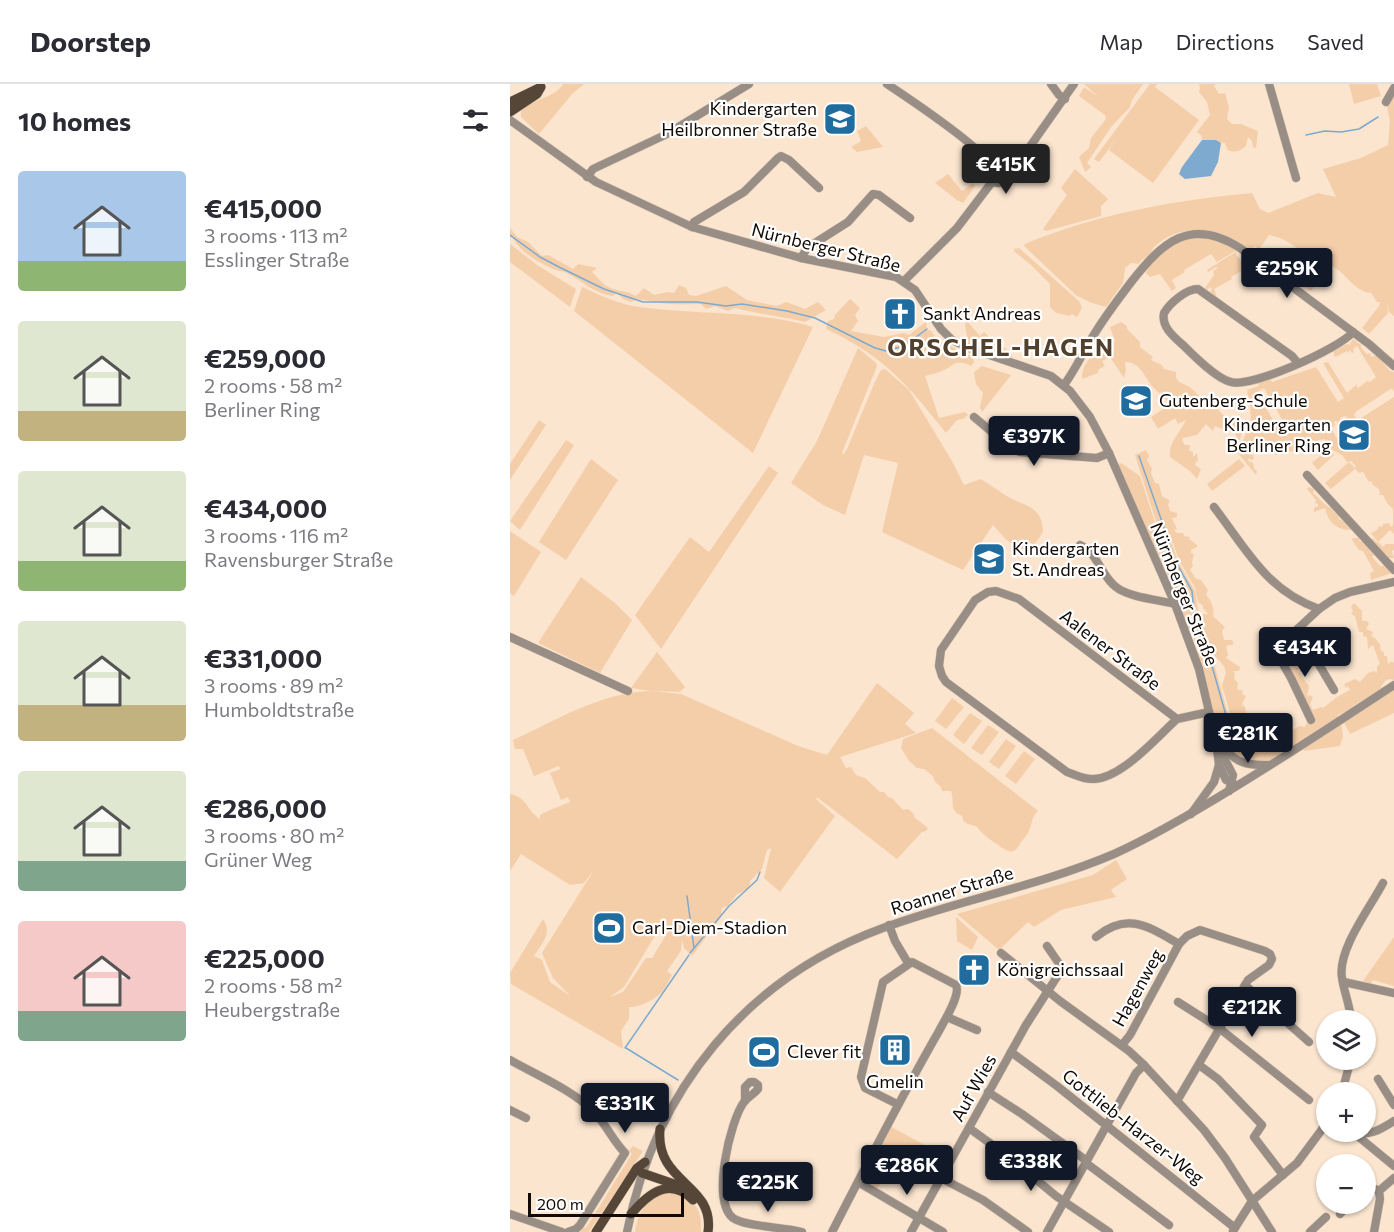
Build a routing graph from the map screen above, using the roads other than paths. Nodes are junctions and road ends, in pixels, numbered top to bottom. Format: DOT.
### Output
graph roads {
  1 [pos="749,84"];
  2 [pos="887,84"];
  3 [pos="1051,84"];
  4 [pos="1074,84"];
  5 [pos="1269,84"];
  6 [pos="543,86"];
  7 [pos="1394,88"];
  8 [pos="1062,97"];
  9 [pos="510,102"];
  10 [pos="1386,102"];
  11 [pos="510,112"];
  12 [pos="510,120"];
  13 [pos="587,177"];
  14 [pos="993,178"];
  15 [pos="1296,178"];
  16 [pos="819,188"];
  17 [pos="910,218"];
  18 [pos="692,227"];
  19 [pos="801,258"];
  20 [pos="904,281"];
  21 [pos="1353,332"];
  22 [pos="1298,363"];
  23 [pos="1394,366"];
  24 [pos="1064,385"];
  25 [pos="974,417"];
  26 [pos="1108,453"];
  27 [pos="1307,475"];
  28 [pos="1214,507"];
  29 [pos="1080,545"];
  30 [pos="1394,570"];
  31 [pos="1394,582"];
  32 [pos="1174,604"];
  33 [pos="1319,609"];
  34 [pos="1298,629"];
  35 [pos="510,637"];
  36 [pos="1394,685"];
  37 [pos="1334,690"];
  38 [pos="628,691"];
  39 [pos="1209,712"];
  40 [pos="1177,719"];
  41 [pos="1311,720"];
  42 [pos="1216,741"];
  43 [pos="1219,765"];
  44 [pos="1271,765"];
  45 [pos="1233,786"];
  46 [pos="1191,814"];
  47 [pos="1383,883"];
  48 [pos="889,925"];
  49 [pos="1096,937"];
  50 [pos="1179,945"];
  51 [pos="1047,946"];
  52 [pos="1001,953"];
  53 [pos="908,963"];
  54 [pos="1344,982"];
  55 [pos="1245,985"];
  56 [pos="1048,992"];
  57 [pos="1394,993"];
  58 [pos="1178,1002"];
  59 [pos="1349,1010"];
  60 [pos="947,1017"];
  61 [pos="1219,1028"];
  62 [pos="977,1030"];
  63 [pos="1309,1042"];
  64 [pos="1122,1045"];
  65 [pos="1011,1052"];
  66 [pos="510,1060"];
  67 [pos="1144,1065"];
  68 [pos="1199,1065"];
  69 [pos="1378,1079"];
  70 [pos="988,1092"];
  71 [pos="1309,1100"];
  72 [pos="745,1101"];
  73 [pos="1177,1101"];
  74 [pos="897,1104"];
  75 [pos="1394,1105"];
  76 [pos="510,1110"];
  77 [pos="526,1118"];
  78 [pos="1394,1120"];
  79 [pos="1107,1125"];
  80 [pos="969,1128"];
  81 [pos="660,1129"];
  82 [pos="1376,1132"];
  83 [pos="1316,1137"];
  84 [pos="1365,1142"];
  85 [pos="645,1162"];
  86 [pos="1086,1162"];
  87 [pos="1394,1166"];
  88 [pos="642,1173"];
  89 [pos="1283,1175"];
  90 [pos="941,1178"];
  91 [pos="1394,1178"];
  92 [pos="858,1182"];
  93 [pos="1376,1188"];
  94 [pos="691,1189"];
  95 [pos="1379,1191"];
  96 [pos="1064,1201"];
  97 [pos="1252,1201"];
  98 [pos="510,1214"];
  99 [pos="1326,1217"];
  100 [pos="919,1218"];
  101 [pos="629,1223"];
  102 [pos="1169,1225"];
  103 [pos="1233,1230"];
  104 [pos="561,1232"];
  105 [pos="568,1232"];
  106 [pos="596,1232"];
  107 [pos="705,1232"];
  108 [pos="802,1232"];
  109 [pos="832,1232"];
  110 [pos="911,1232"];
  111 [pos="943,1232"];
  112 [pos="1028,1232"];
  113 [pos="1047,1232"];
  114 [pos="1109,1232"];
  115 [pos="1272,1232"];
  116 [pos="1310,1232"];
  117 [pos="1374,1232"];
  1 -- 13 [label="street"];
  2 -- 14 [label="street"];
  3 -- 8 [label="street"];
  4 -- 8 [label="street"];
  5 -- 15 [label="street"];
  6 -- 9 [label="main road"];
  6 -- 11 [label="main road"];
  7 -- 10 [label="street"];
  8 -- 14 [label="street"];
  12 -- 13 [label="street, Nürnberger Straße"];
  13 -- 18 [label="street, Nürnberger Straße"];
  14 -- 20 [label="street"];
  16 -- 18 [label="street"];
  17 -- 19 [label="street"];
  18 -- 19 [label="street, Nürnberger Straße"];
  19 -- 20 [label="street, Nürnberger Straße"];
  20 -- 24 [label="street, Nürnberger Straße"];
  21 -- 22 [label="street"];
  21 -- 23 [label="street"];
  21 -- 24 [label="street"];
  22 -- 22 [label="street"];
  24 -- 26 [label="street, Nürnberger Straße"];
  25 -- 26 [label="street"];
  26 -- 32 [label="street, Nürnberger Straße"];
  27 -- 30 [label="street"];
  28 -- 33 [label="street"];
  29 -- 32 [label="street"];
  31 -- 33 [label="street"];
  32 -- 39 [label="street, Nürnberger Straße"];
  33 -- 34 [label="street"];
  34 -- 37 [label="street"];
  34 -- 41 [label="street"];
  35 -- 38 [label="street"];
  36 -- 44 [label="street, Roanner Straße"];
  39 -- 40 [label="street"];
  39 -- 42 [label="street, Nürnberger Straße"];
  40 -- 40 [label="street, Aalener Straße"];
  42 -- 43 [label="street, Nürnberger Straße"];
  42 -- 44 [label="street"];
  42 -- 45 [label="street, Nürnberger Straße"];
  43 -- 45 [label="street, Nürnberger Straße"];
  43 -- 46 [label="street"];
  44 -- 45 [label="street, Roanner Straße"];
  45 -- 46 [label="street, Roanner Straße"];
  46 -- 48 [label="street, Roanner Straße"];
  47 -- 54 [label="street"];
  48 -- 53 [label="street"];
  48 -- 81 [label="street, Roanner Straße"];
  49 -- 50 [label="street, Hagenweg"];
  50 -- 55 [label="street, Hagenweg"];
  50 -- 64 [label="street, Hagenweg"];
  51 -- 56 [label="street, Auf Wies"];
  52 -- 56 [label="street"];
  53 -- 60 [label="street"];
  53 -- 74 [label="street"];
  54 -- 57 [label="street"];
  54 -- 59 [label="street"];
  55 -- 61 [label="street"];
  55 -- 63 [label="street"];
  56 -- 64 [label="street"];
  56 -- 65 [label="street, Auf Wies"];
  58 -- 61 [label="street"];
  60 -- 62 [label="street"];
  60 -- 74 [label="street"];
  61 -- 68 [label="street"];
  61 -- 71 [label="street"];
  64 -- 67 [label="street"];
  65 -- 70 [label="street, Auf Wies"];
  65 -- 79 [label="street, Gottlieb-Harzer-Weg"];
  66 -- 105 [label="street"];
  67 -- 73 [label="street"];
  67 -- 79 [label="street"];
  68 -- 73 [label="street"];
  68 -- 89 [label="street"];
  69 -- 75 [label="street"];
  70 -- 80 [label="street, Auf Wies"];
  70 -- 86 [label="street"];
  72 -- 108 [label="street"];
  73 -- 97 [label="street"];
  74 -- 92 [label="street"];
  76 -- 77 [label="street"];
  78 -- 82 [label="street"];
  79 -- 86 [label="street"];
  79 -- 103 [label="street, Gottlieb-Harzer-Weg"];
  80 -- 90 [label="street, Auf Wies"];
  80 -- 96 [label="street"];
  81 -- 85 [label="street, Roanner Straße"];
  81 -- 94 [label="main road"];
  83 -- 89 [label="street"];
  84 -- 87 [label="street"];
  85 -- 88 [label="street, Roanner Straße"];
  85 -- 106 [label="main road"];
  86 -- 96 [label="street"];
  86 -- 102 [label="street"];
  88 -- 94 [label="main road"];
  88 -- 101 [label="street, Roanner Straße"];
  89 -- 97 [label="street"];
  90 -- 100 [label="street, Auf Wies"];
  90 -- 112 [label="street"];
  91 -- 95 [label="street"];
  92 -- 100 [label="street"];
  92 -- 109 [label="street"];
  93 -- 95 [label="street"];
  94 -- 107 [label="main road"];
  95 -- 117 [label="street"];
  96 -- 113 [label="street"];
  96 -- 114 [label="street"];
  97 -- 103 [label="street"];
  97 -- 115 [label="street"];
  98 -- 104 [label="street"];
  99 -- 116 [label="street"];
  100 -- 110 [label="street, Auf Wies"];
  100 -- 111 [label="street"];
  101 -- 107 [label="main road"];
}
